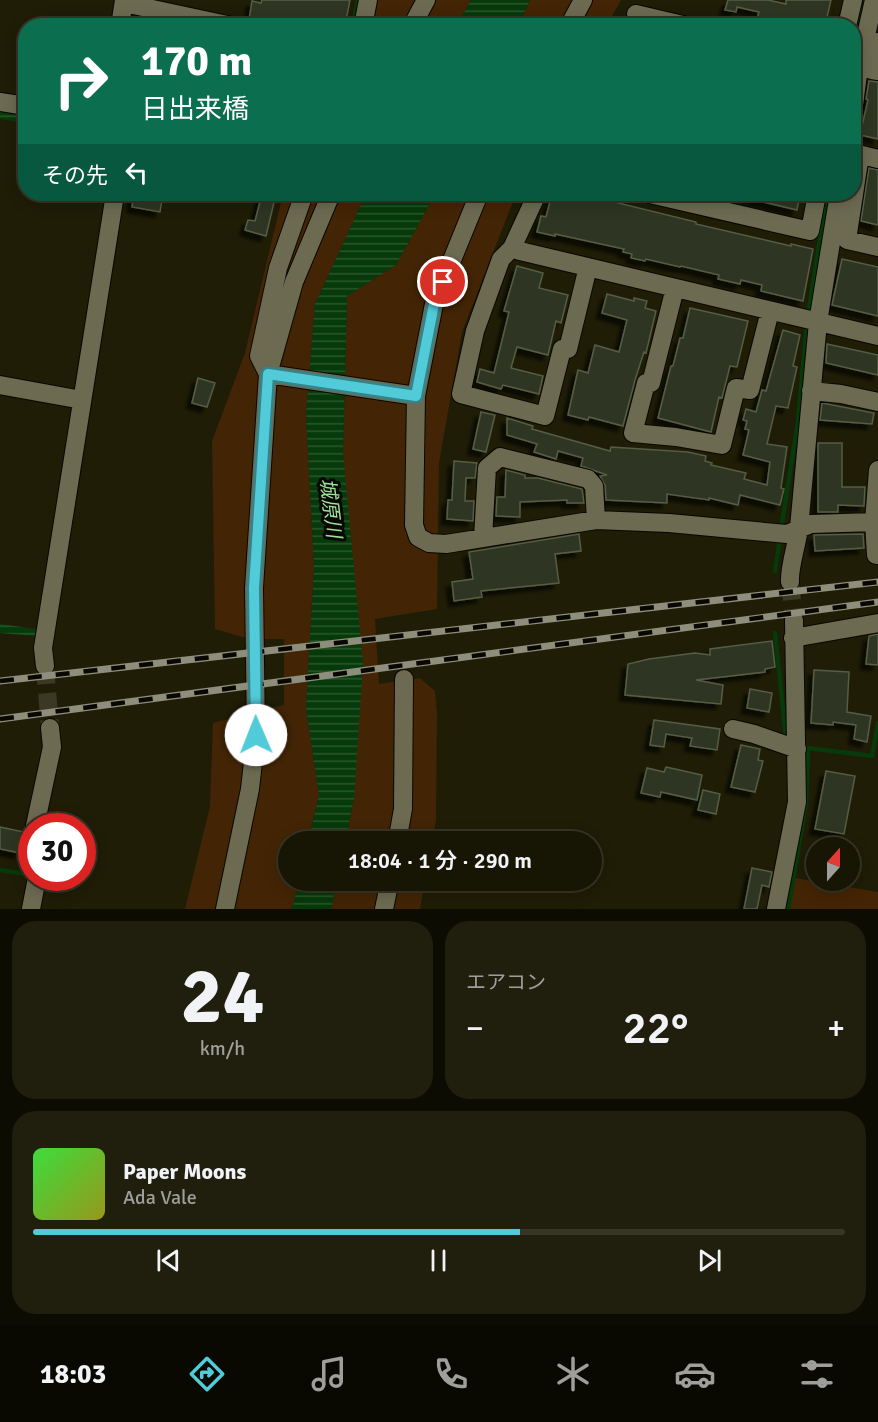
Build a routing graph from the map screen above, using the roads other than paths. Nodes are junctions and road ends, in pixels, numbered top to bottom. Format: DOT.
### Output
graph roads {
  1 [pos="368,0"];
  2 [pos="426,0"];
  3 [pos="584,0"];
  4 [pos="853,0"];
  5 [pos="874,0"];
  6 [pos="124,2"];
  7 [pos="636,13"];
  8 [pos="121,18"];
  9 [pos="196,18"];
  10 [pos="365,18"];
  11 [pos="416,18"];
  12 [pos="574,18"];
  13 [pos="656,18"];
  14 [pos="849,18"];
  15 [pos="878,42"];
  16 [pos="861,57"];
  17 [pos="878,71"];
  18 [pos="0,102"];
  19 [pos="18,105"];
  20 [pos="861,155"];
  21 [pos="878,159"];
  22 [pos="114,201"];
  23 [pos="302,201"];
  24 [pos="328,201"];
  25 [pos="476,201"];
  26 [pos="534,201"];
  27 [pos="680,201"];
  28 [pos="816,201"];
  29 [pos="837,201"];
  30 [pos="852,201"];
  31 [pos="878,247"];
  32 [pos="512,248"];
  33 [pos="588,267"];
  34 [pos="675,288"];
  35 [pos="770,311"];
  36 [pos="811,320"];
  37 [pos="878,336"];
  38 [pos="268,374"];
  39 [pos="0,385"];
  40 [pos="811,391"];
  41 [pos="416,396"];
  42 [pos="82,400"];
  43 [pos="878,402"];
  44 [pos="878,470"];
  45 [pos="596,520"];
  46 [pos="874,522"];
  47 [pos="787,532"];
  48 [pos="483,538"];
  49 [pos="878,555"];
  50 [pos="790,582"];
  51 [pos="794,620"];
  52 [pos="878,622"];
  53 [pos="793,638"];
  54 [pos="45,666"];
  55 [pos="404,679"];
  56 [pos="50,728"];
  57 [pos="733,729"];
  58 [pos="797,749"];
  59 [pos="38,813"];
  60 [pos="399,831"];
  61 [pos="35,891"];
  62 [pos="388,891"];
  63 [pos="32,909"];
  64 [pos="225,909"];
  65 [pos="384,909"];
  66 [pos="776,909"];
  1 -- 10 [label="street"];
  2 -- 11 [label="street"];
  3 -- 12 [label="street"];
  4 -- 14 [label="street"];
  5 -- 16 [label="street"];
  6 -- 8 [label="street"];
  6 -- 9 [label="street"];
  7 -- 13 [label="street"];
  15 -- 17 [label="street"];
  18 -- 19 [label="street"];
  20 -- 21 [label="street"];
  22 -- 42 [label="street"];
  23 -- 38 [label="street"];
  24 -- 38 [label="street"];
  25 -- 41 [label="street"];
  26 -- 32 [label="street"];
  27 -- 28 [label="street"];
  29 -- 36 [label="street"];
  30 -- 31 [label="street"];
  32 -- 33 [label="street"];
  32 -- 33 [label="street"];
  33 -- 34 [label="street"];
  34 -- 35 [label="street"];
  34 -- 35 [label="street"];
  35 -- 36 [label="street"];
  36 -- 37 [label="street"];
  36 -- 40 [label="street"];
  38 -- 41 [label="street"];
  38 -- 64 [label="street"];
  39 -- 42 [label="street"];
  40 -- 43 [label="street"];
  40 -- 47 [label="street"];
  41 -- 48 [label="street"];
  42 -- 54 [label="street"];
  44 -- 46 [label="street"];
  45 -- 47 [label="street"];
  45 -- 48 [label="street"];
  45 -- 48 [label="street"];
  46 -- 47 [label="street"];
  46 -- 49 [label="street"];
  47 -- 50 [label="street"];
  51 -- 53 [label="street"];
  52 -- 53 [label="street"];
  53 -- 58 [label="street"];
  55 -- 60 [label="street"];
  56 -- 59 [label="street"];
  57 -- 58 [label="street"];
  58 -- 66 [label="street"];
  61 -- 63 [label="street"];
  62 -- 65 [label="street"];
}
